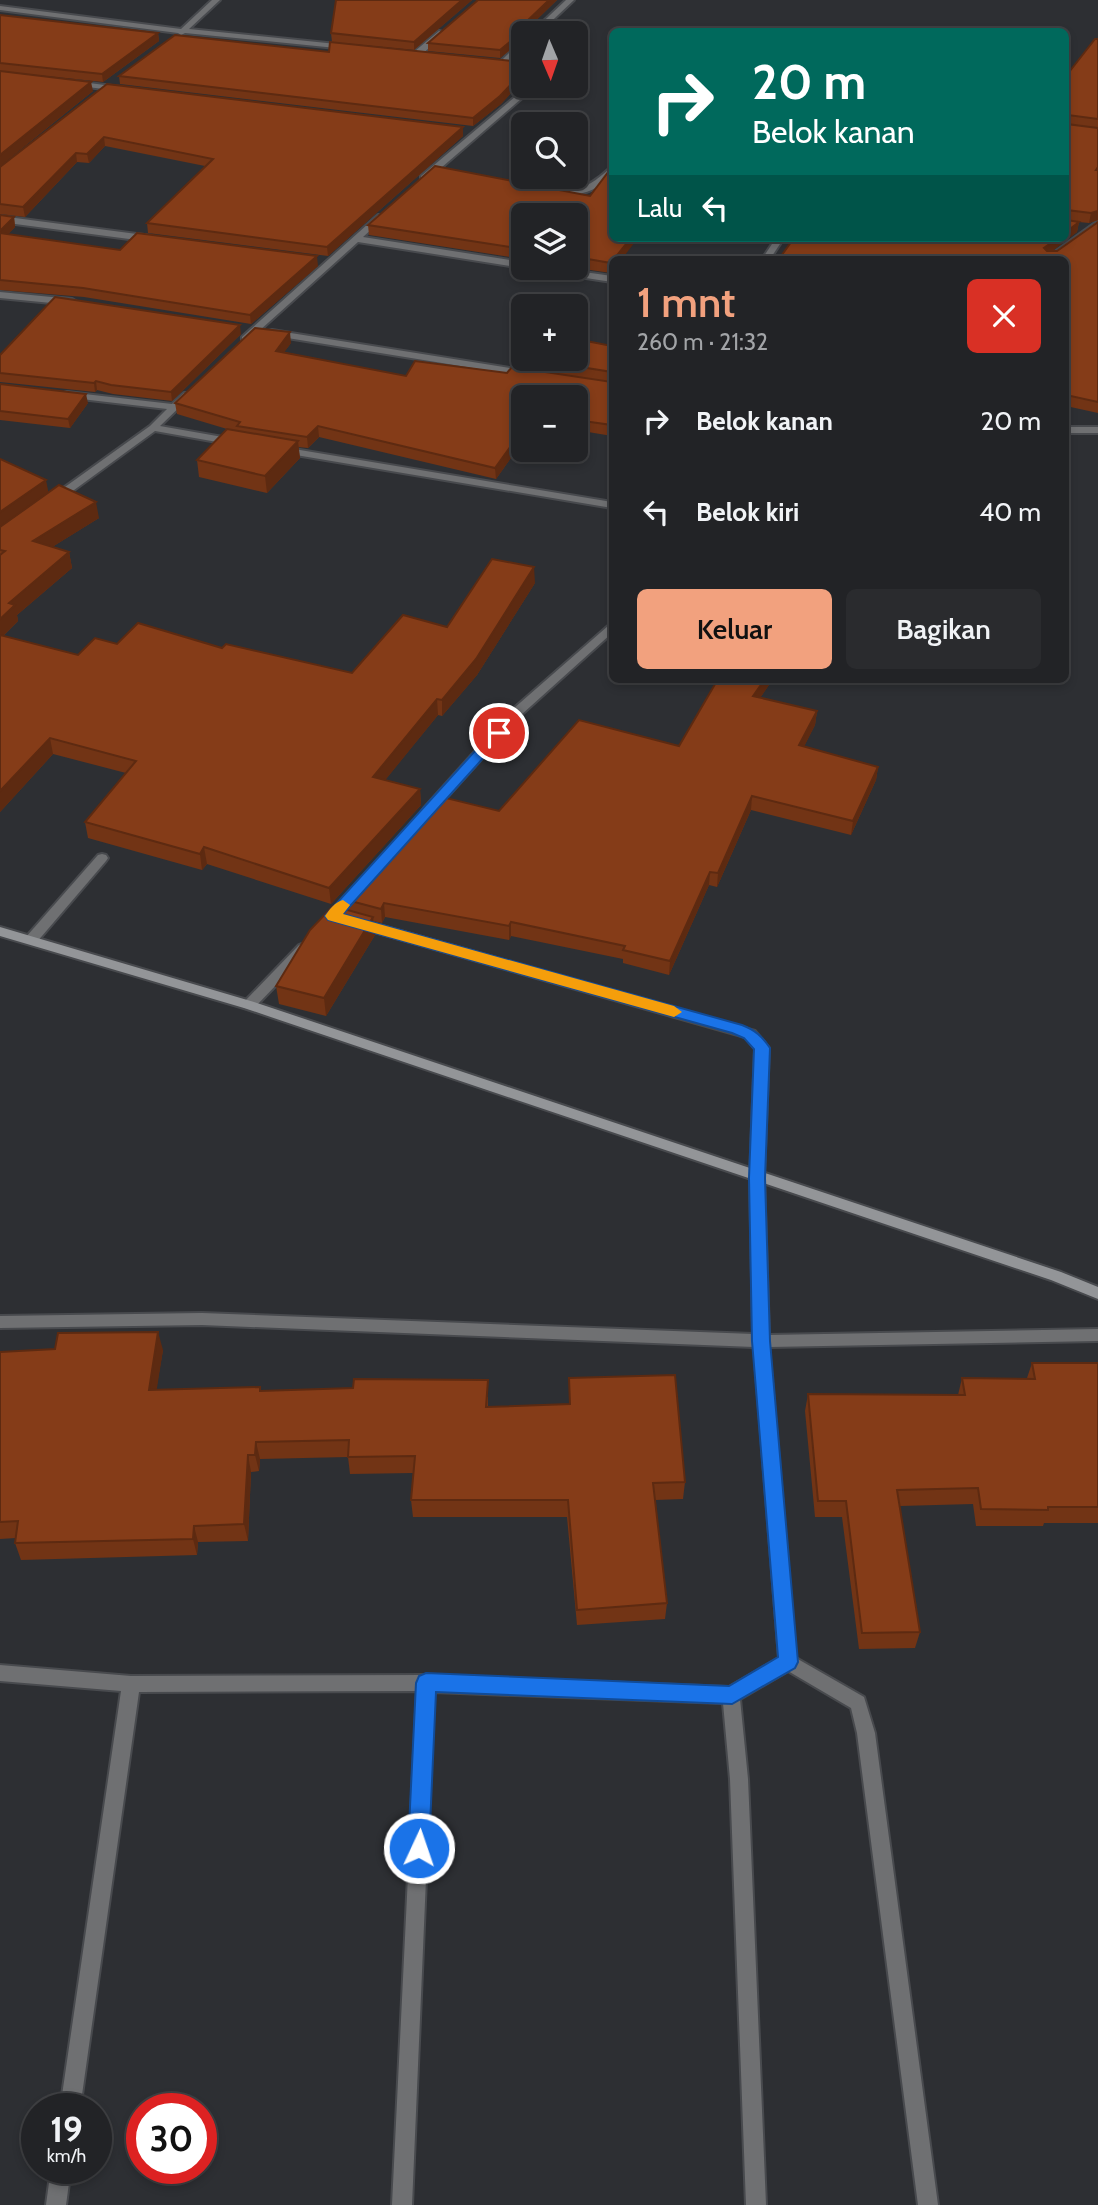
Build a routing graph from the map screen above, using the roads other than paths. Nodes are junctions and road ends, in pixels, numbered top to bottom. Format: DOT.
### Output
graph roads {
  1 [pos="216,0"];
  2 [pos="570,0"];
  3 [pos="0,8"];
  4 [pos="548,21"];
  5 [pos="449,27"];
  6 [pos="183,31"];
  7 [pos="172,39"];
  8 [pos="363,48"];
  9 [pos="404,52"];
  10 [pos="418,53"];
  11 [pos="430,55"];
  12 [pos="511,56"];
  13 [pos="491,62"];
  14 [pos="503,64"];
  15 [pos="511,65"];
  16 [pos="118,79"];
  17 [pos="67,82"];
  18 [pos="107,87"];
  19 [pos="134,90"];
  20 [pos="96,96"];
  21 [pos="517,98"];
  22 [pos="462,130"];
  23 [pos="476,132"];
  24 [pos="433,170"];
  25 [pos="446,172"];
  26 [pos="609,174"];
  27 [pos="414,187"];
  28 [pos="562,189"];
  29 [pos="386,213"];
  30 [pos="0,219"];
  31 [pos="1098,224"];
  32 [pos="1077,227"];
  33 [pos="1088,228"];
  34 [pos="357,239"];
  35 [pos="165,241"];
  36 [pos="1053,256"];
  37 [pos="317,261"];
  38 [pos="331,262"];
  39 [pos="511,263"];
  40 [pos="588,275"];
  41 [pos="609,279"];
  42 [pos="0,295"];
  43 [pos="84,303"];
  44 [pos="241,328"];
  45 [pos="255,330"];
  46 [pos="235,349"];
  47 [pos="544,377"];
  48 [pos="195,388"];
  49 [pos="53,393"];
  50 [pos="175,407"];
  51 [pos="153,428"];
  52 [pos="1069,430"];
  53 [pos="1098,430"];
  54 [pos="247,444"];
  55 [pos="274,449"];
  56 [pos="609,505"];
  57 [pos="44,507"];
  58 [pos="609,631"];
  59 [pos="416,825"];
  60 [pos="102,858"];
  61 [pos="346,920"];
  62 [pos="0,931"];
  63 [pos="314,936"];
  64 [pos="31,940"];
  65 [pos="249,1005"];
  66 [pos="757,1178"];
  67 [pos="1098,1293"];
  68 [pos="0,1322"];
  69 [pos="1098,1335"];
  70 [pos="761,1341"];
  71 [pos="788,1662"];
  72 [pos="0,1673"];
  73 [pos="426,1683"];
  74 [pos="131,1684"];
  75 [pos="732,1695"];
  76 [pos="71,2093"];
  77 [pos="58,2184"];
  78 [pos="55,2205"];
  79 [pos="402,2205"];
  80 [pos="756,2205"];
  81 [pos="928,2205"];
  1 -- 6 [label="street"];
  2 -- 4 [label="street"];
  3 -- 6 [label="street"];
  5 -- 10 [label="street"];
  6 -- 7 [label="street"];
  6 -- 8 [label="street"];
  9 -- 10 [label="street"];
  10 -- 11 [label="street"];
  12 -- 14 [label="street"];
  13 -- 14 [label="street"];
  14 -- 15 [label="street"];
  16 -- 18 [label="street"];
  17 -- 18 [label="street"];
  18 -- 19 [label="street"];
  18 -- 20 [label="street"];
  21 -- 23 [label="street"];
  22 -- 23 [label="street"];
  23 -- 24 [label="street"];
  24 -- 25 [label="street"];
  24 -- 27 [label="street"];
  26 -- 28 [label="street"];
  29 -- 34 [label="street"];
  30 -- 35 [label="street"];
  31 -- 33 [label="street"];
  32 -- 33 [label="street"];
  33 -- 36 [label="street"];
  34 -- 38 [label="street"];
  34 -- 39 [label="street"];
  37 -- 38 [label="street"];
  38 -- 45 [label="street"];
  40 -- 41 [label="street"];
  42 -- 43 [label="street"];
  44 -- 45 [label="street"];
  45 -- 46 [label="street"];
  45 -- 47 [label="street"];
  48 -- 50 [label="street"];
  49 -- 50 [label="street"];
  50 -- 51 [label="street"];
  51 -- 54 [label="street"];
  51 -- 57 [label="street"];
  52 -- 53 [label="street"];
  55 -- 56 [label="street"];
  58 -- 59 [label="street"];
  60 -- 64 [label="street"];
  61 -- 66 [label="street"];
  62 -- 64 [label="street"];
  63 -- 65 [label="street"];
  64 -- 65 [label="street"];
  65 -- 66 [label="street"];
  66 -- 67 [label="street"];
  66 -- 70 [label="street"];
  68 -- 70 [label="street"];
  69 -- 70 [label="street"];
  70 -- 71 [label="street"];
  71 -- 75 [label="street"];
  71 -- 81 [label="street"];
  72 -- 74 [label="street"];
  73 -- 74 [label="street"];
  73 -- 75 [label="street"];
  73 -- 79 [label="street"];
  74 -- 76 [label="street"];
  75 -- 80 [label="street"];
  77 -- 78 [label="street"];
}
